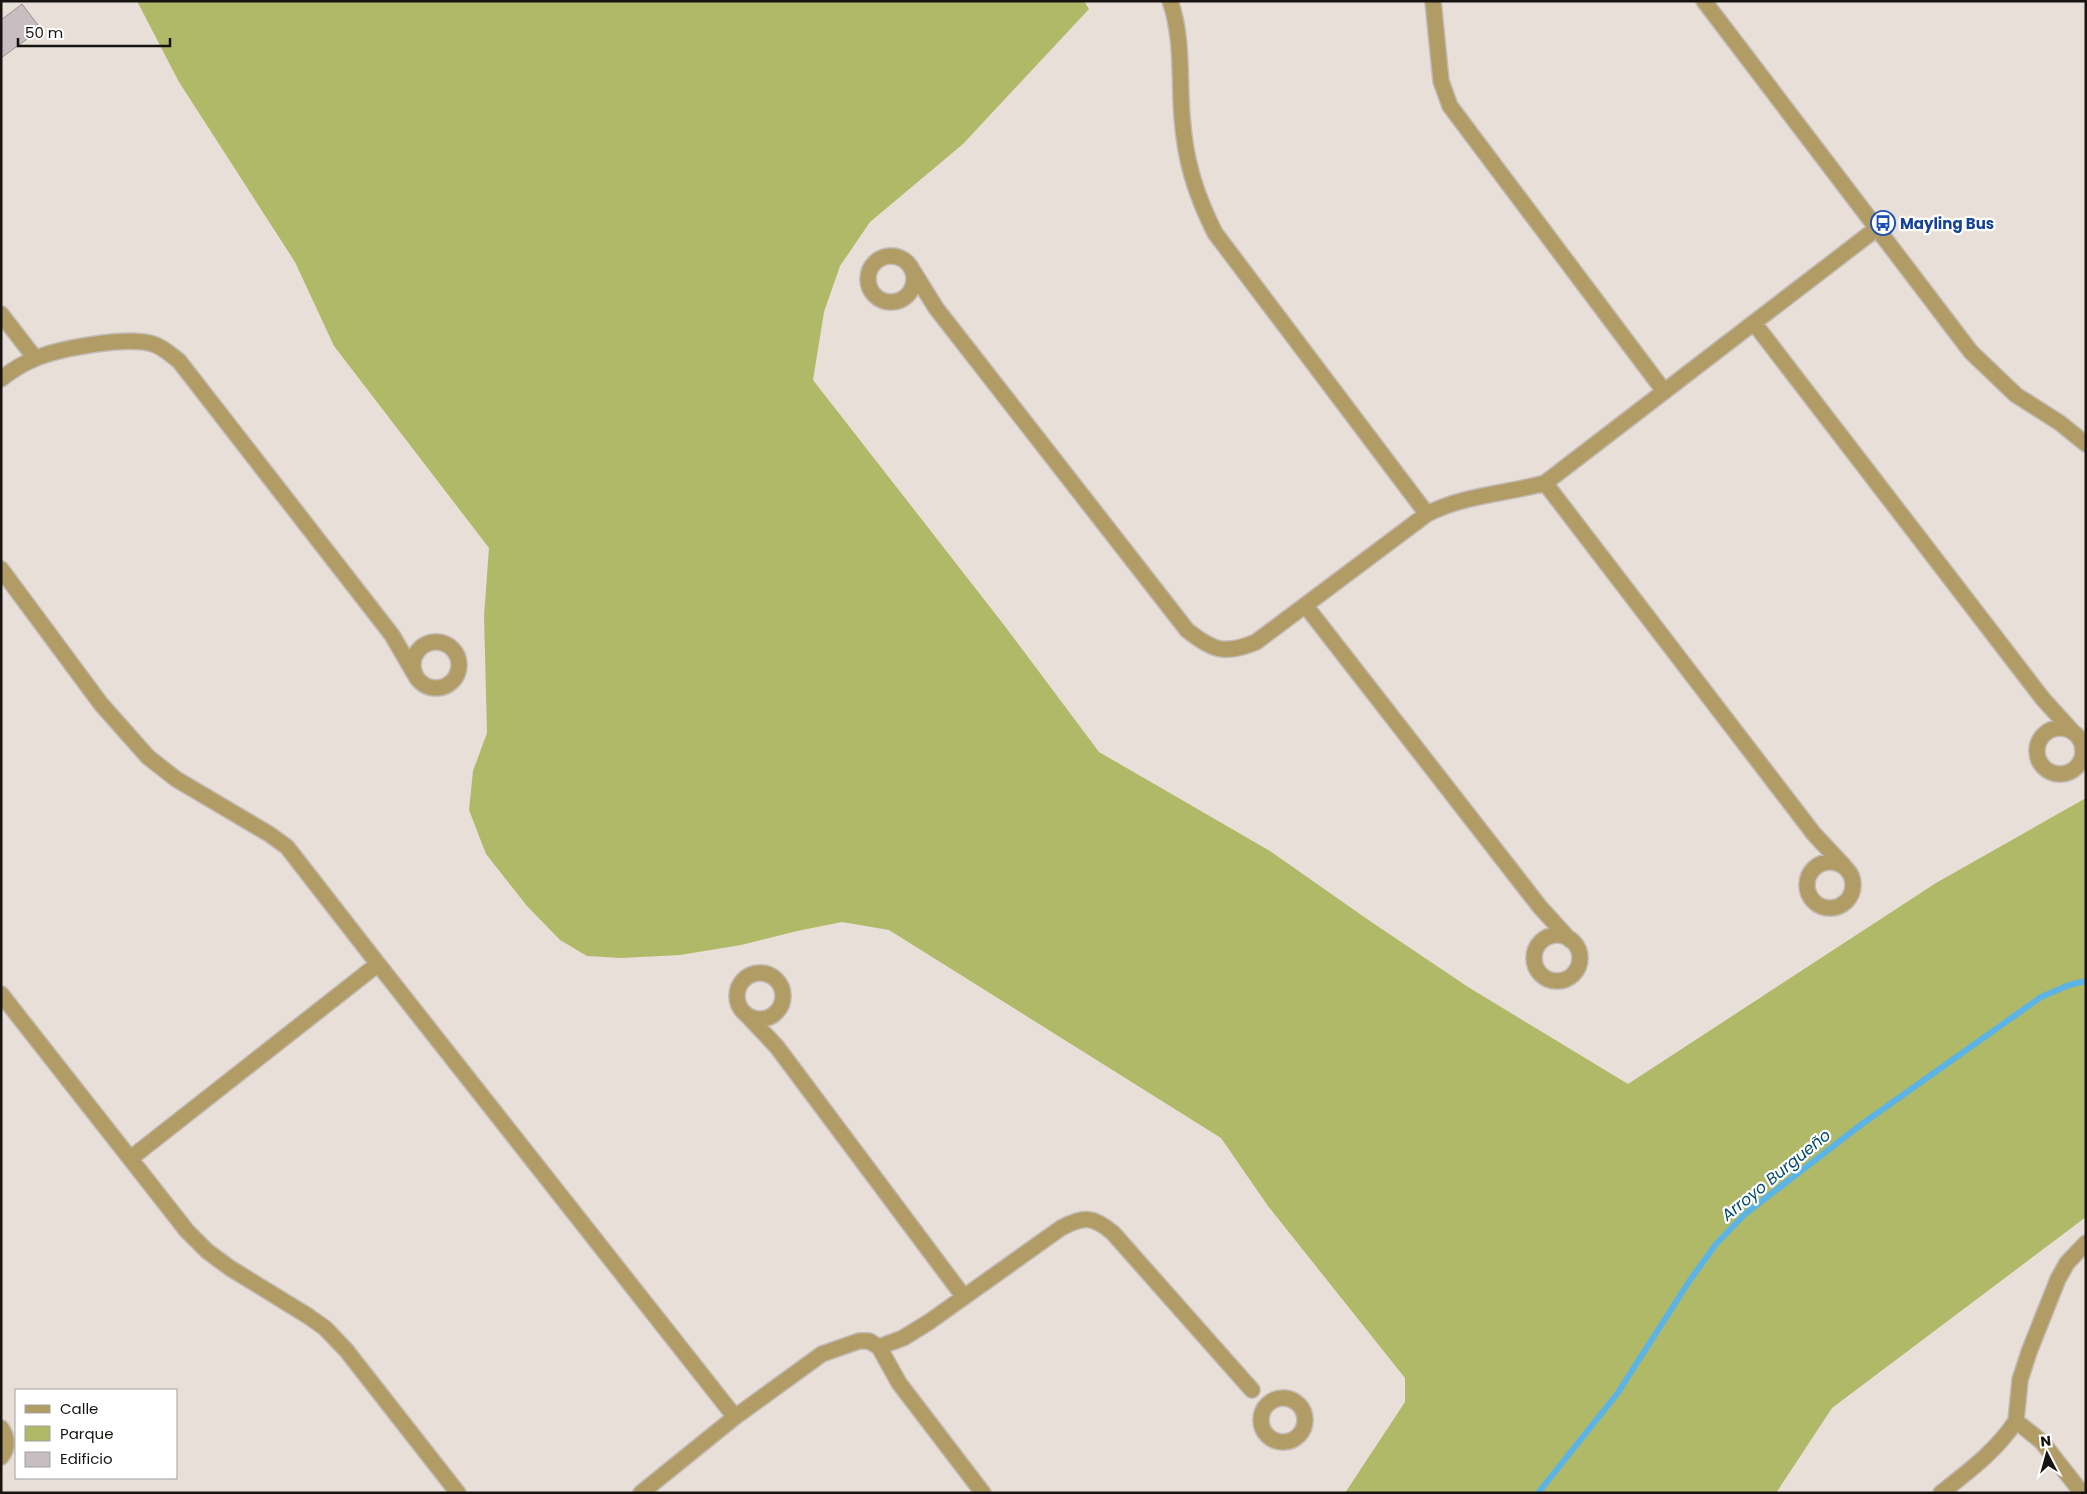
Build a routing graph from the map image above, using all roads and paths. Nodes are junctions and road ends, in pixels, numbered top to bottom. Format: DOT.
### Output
graph roads {
  1 [pos="1170,1"];
  2 [pos="1433,1"];
  3 [pos="1704,1"];
  4 [pos="1876,229"];
  5 [pos="913,271"];
  6 [pos="904,298"];
  7 [pos="936,308"];
  8 [pos="1,314"];
  9 [pos="1754,323"];
  10 [pos="35,358"];
  11 [pos="1,379"];
  12 [pos="1664,391"];
  13 [pos="2086,444"];
  14 [pos="1545,483"];
  15 [pos="1427,514"];
  16 [pos="1,569"];
  17 [pos="1305,605"];
  18 [pos="392,635"];
  19 [pos="424,646"];
  20 [pos="414,673"];
  21 [pos="2043,699"];
  22 [pos="2073,732"];
  23 [pos="2044,733"];
  24 [pos="1814,834"];
  25 [pos="1844,866"];
  26 [pos="1815,867"];
  27 [pos="1540,907"];
  28 [pos="1570,940"];
  29 [pos="1542,941"];
  30 [pos="378,964"];
  31 [pos="1,994"];
  32 [pos="776,1014"];
  33 [pos="747,1015"];
  34 [pos="777,1047"];
  35 [pos="131,1158"];
  36 [pos="2086,1243"];
  37 [pos="964,1297"];
  38 [pos="879,1347"];
  39 [pos="1252,1390"];
  40 [pos="1279,1399"];
  41 [pos="735,1417"];
  42 [pos="1261,1418"];
  43 [pos="2016,1421"];
  44 [pos="1,1428"];
  45 [pos="1,1457"];
  46 [pos="645,1491"];
  47 [pos="458,1493"];
  48 [pos="983,1493"];
  49 [pos="1941,1493"];
  50 [pos="2082,1493"];
  1 -- 15 [label="street"];
  2 -- 12 [label="street"];
  3 -- 4 [label="street"];
  4 -- 9 [label="street"];
  4 -- 13 [label="street"];
  5 -- 6 [label="street"];
  5 -- 6 [label="street"];
  5 -- 7 [label="street"];
  6 -- 7 [label="street"];
  7 -- 17 [label="street"];
  8 -- 10 [label="street"];
  9 -- 12 [label="street"];
  9 -- 21 [label="street"];
  10 -- 11 [label="street"];
  10 -- 18 [label="street"];
  12 -- 14 [label="street"];
  14 -- 15 [label="street"];
  14 -- 24 [label="street"];
  15 -- 17 [label="street"];
  16 -- 30 [label="street"];
  17 -- 27 [label="street"];
  18 -- 19 [label="street"];
  18 -- 20 [label="street"];
  19 -- 20 [label="street"];
  19 -- 20 [label="street"];
  21 -- 22 [label="street"];
  21 -- 23 [label="street"];
  22 -- 23 [label="street"];
  22 -- 23 [label="street"];
  24 -- 25 [label="street"];
  24 -- 26 [label="street"];
  25 -- 26 [label="street"];
  25 -- 26 [label="street"];
  27 -- 28 [label="street"];
  27 -- 29 [label="street"];
  28 -- 29 [label="street"];
  28 -- 29 [label="street"];
  30 -- 35 [label="street"];
  30 -- 41 [label="street"];
  31 -- 35 [label="street"];
  32 -- 33 [label="street"];
  32 -- 33 [label="street"];
  32 -- 34 [label="street"];
  33 -- 34 [label="street"];
  34 -- 37 [label="street"];
  35 -- 47 [label="street"];
  36 -- 43 [label="street"];
  37 -- 38 [label="street"];
  37 -- 39 [label="street"];
  38 -- 41 [label="street"];
  38 -- 48 [label="street"];
  39 -- 40 [label="street"];
  39 -- 42 [label="street"];
  40 -- 42 [label="street"];
  40 -- 42 [label="street"];
  41 -- 46 [label="street"];
  43 -- 49 [label="street"];
  43 -- 50 [label="street"];
  44 -- 45 [label="street"];
}
